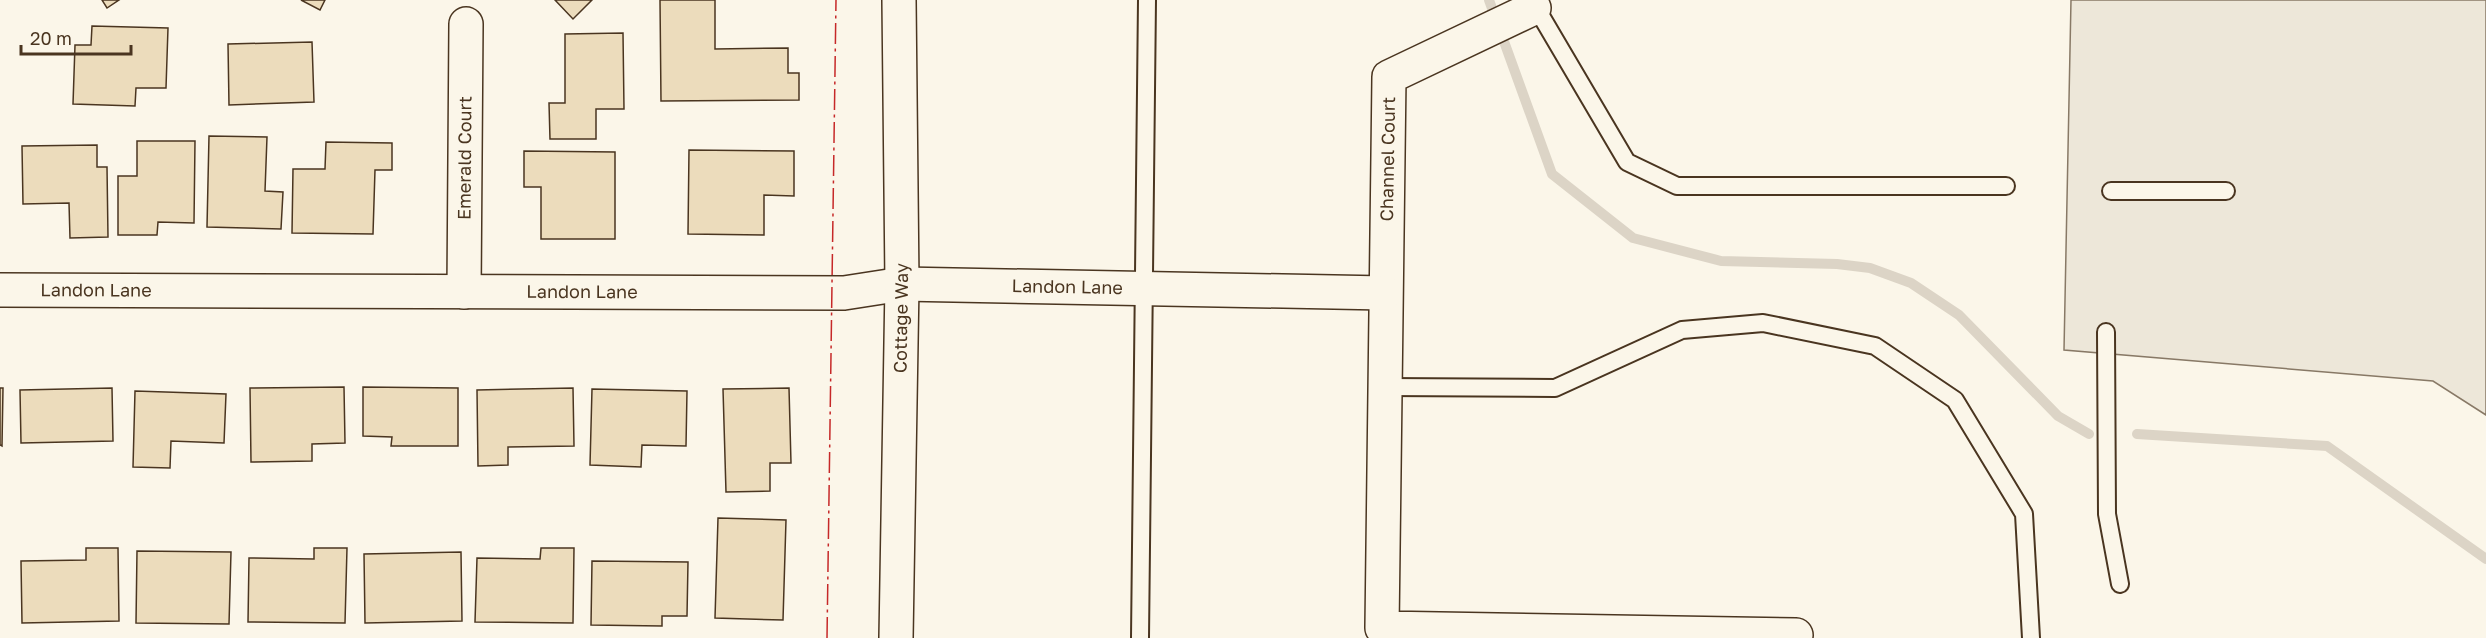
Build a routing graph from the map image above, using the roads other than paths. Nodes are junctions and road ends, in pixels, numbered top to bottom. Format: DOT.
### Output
graph roads {
  1 [pos="900,0"];
  2 [pos="1147,0"];
  3 [pos="1529,8"];
  4 [pos="466,24"];
  5 [pos="2006,186"];
  6 [pos="2111,190"];
  7 [pos="2226,190"];
  8 [pos="902,285"];
  9 [pos="0,290"];
  10 [pos="1143,290"];
  11 [pos="465,292"];
  12 [pos="1385,293"];
  13 [pos="2106,332"];
  14 [pos="1384,387"];
  15 [pos="2120,584"];
  16 [pos="1796,635"];
  17 [pos="1746,636"];
  18 [pos="896,638"];
  19 [pos="1140,638"];
  20 [pos="2031,638"];
  1 -- 8 [label="street, Cottage Way"];
  2 -- 10 [label="lane"];
  3 -- 5 [label="lane"];
  3 -- 12 [label="street, Channel Court"];
  4 -- 11 [label="street, Emerald Court"];
  6 -- 7 [label="lane"];
  8 -- 10 [label="street, Landon Lane"];
  8 -- 11 [label="street, Landon Lane"];
  8 -- 18 [label="street, Cottage Way"];
  9 -- 11 [label="street, Landon Lane"];
  10 -- 12 [label="street, Landon Lane"];
  10 -- 19 [label="lane"];
  12 -- 14 [label="street"];
  13 -- 15 [label="lane"];
  14 -- 17 [label="street"];
  14 -- 20 [label="lane"];
  16 -- 17 [label="street"];
}
